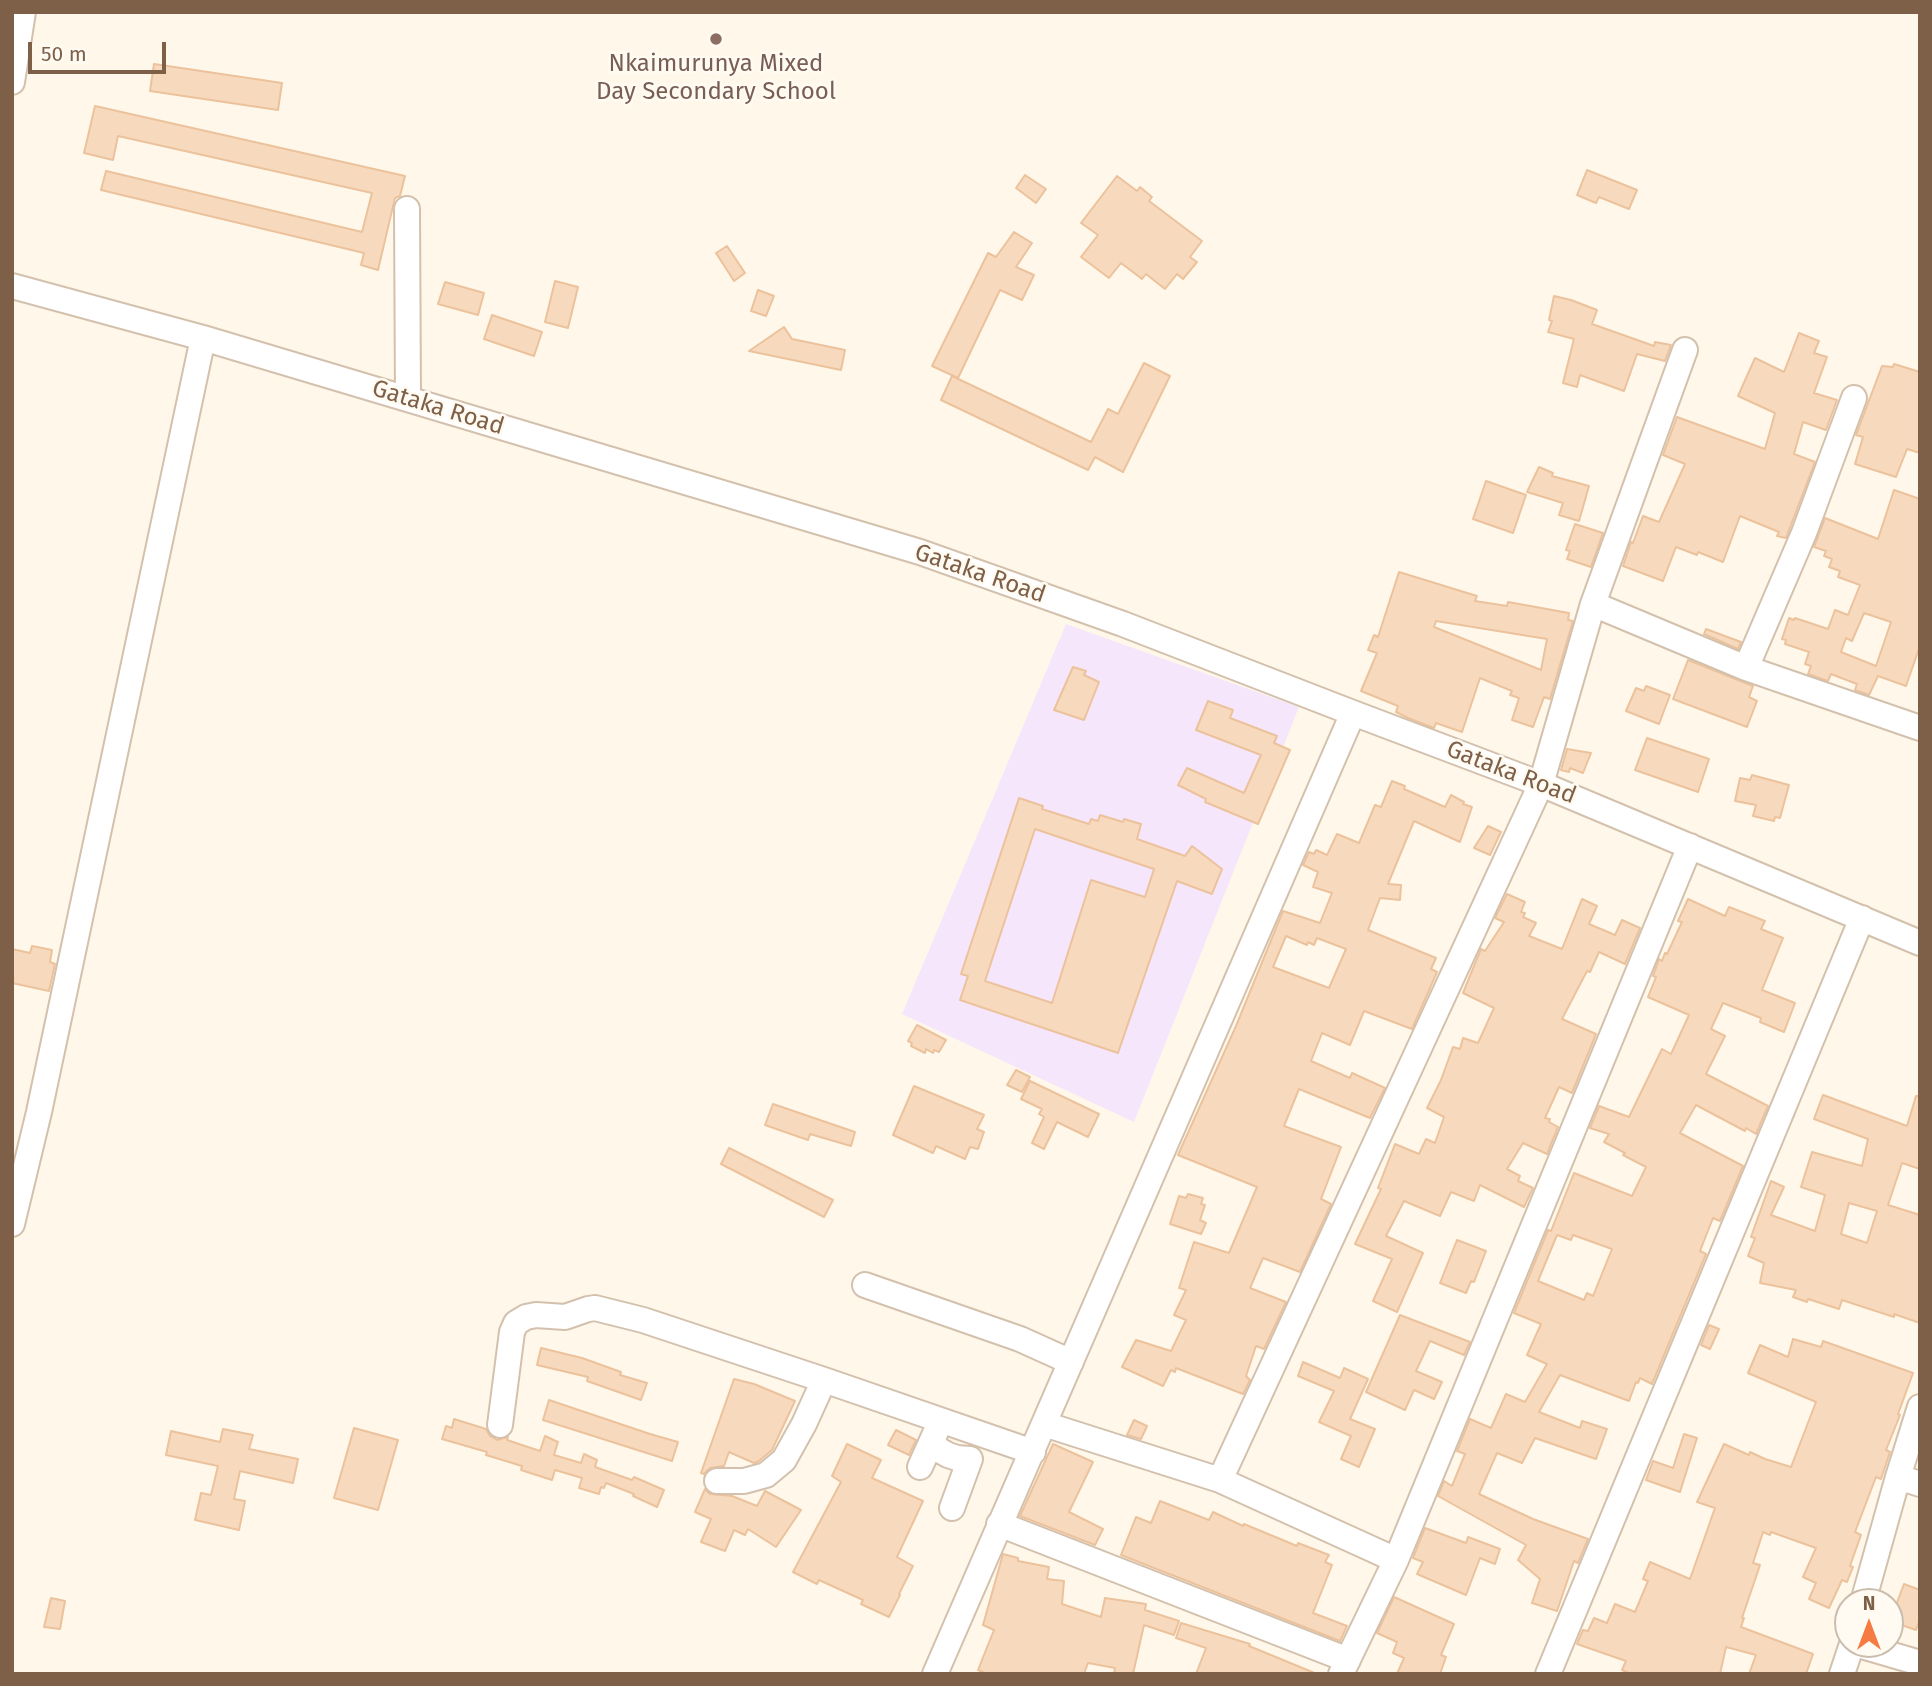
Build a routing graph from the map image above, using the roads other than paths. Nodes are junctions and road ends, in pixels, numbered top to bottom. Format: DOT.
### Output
graph roads {
  1 [pos="23,12"];
  2 [pos="12,82"];
  3 [pos="407,209"];
  4 [pos="12,286"];
  5 [pos="203,338"];
  6 [pos="1685,350"];
  7 [pos="1854,398"];
  8 [pos="408,400"];
  9 [pos="1593,604"];
  10 [pos="1746,668"];
  11 [pos="1353,713"];
  12 [pos="1918,721"];
  13 [pos="1541,784"];
  14 [pos="1690,846"];
  15 [pos="1862,918"];
  16 [pos="1920,943"];
  17 [pos="12,1224"];
  18 [pos="865,1284"];
  19 [pos="1071,1362"];
  20 [pos="824,1380"];
  21 [pos="1920,1407"];
  22 [pos="1044,1424"];
  23 [pos="500,1425"];
  24 [pos="936,1430"];
  25 [pos="982,1434"];
  26 [pos="1033,1452"];
  27 [pos="970,1459"];
  28 [pos="920,1467"];
  29 [pos="1220,1480"];
  30 [pos="717,1481"];
  31 [pos="1909,1481"];
  32 [pos="952,1508"];
  33 [pos="999,1524"];
  34 [pos="1396,1560"];
  35 [pos="1868,1588"];
  36 [pos="1902,1658"];
  37 [pos="1920,1663"];
  38 [pos="1345,1667"];
  39 [pos="935,1674"];
  40 [pos="1548,1674"];
  1 -- 2 [label="street"];
  3 -- 8 [label="street"];
  4 -- 5 [label="street, Gataka Road"];
  5 -- 8 [label="street, Gataka Road"];
  5 -- 17 [label="street"];
  6 -- 9 [label="street"];
  7 -- 10 [label="street"];
  8 -- 11 [label="street, Gataka Road"];
  9 -- 10 [label="street"];
  9 -- 13 [label="street"];
  10 -- 12 [label="street"];
  11 -- 13 [label="street, Gataka Road"];
  11 -- 19 [label="street"];
  13 -- 14 [label="street, Gataka Road"];
  13 -- 29 [label="street"];
  14 -- 15 [label="street, Gataka Road"];
  14 -- 34 [label="street"];
  15 -- 16 [label="street, Gataka Road"];
  15 -- 40 [label="street"];
  18 -- 19 [label="street"];
  19 -- 22 [label="street"];
  20 -- 23 [label="street"];
  20 -- 24 [label="street"];
  20 -- 30 [label="street"];
  21 -- 31 [label="street"];
  22 -- 26 [label="street"];
  22 -- 29 [label="street"];
  24 -- 25 [label="street"];
  24 -- 27 [label="street"];
  24 -- 28 [label="street"];
  25 -- 26 [label="street"];
  25 -- 27 [label="street"];
  26 -- 33 [label="street"];
  27 -- 32 [label="street"];
  29 -- 34 [label="street"];
  31 -- 35 [label="street"];
  33 -- 38 [label="street"];
  33 -- 39 [label="street"];
  34 -- 38 [label="street"];
  36 -- 37 [label="street"];
}
